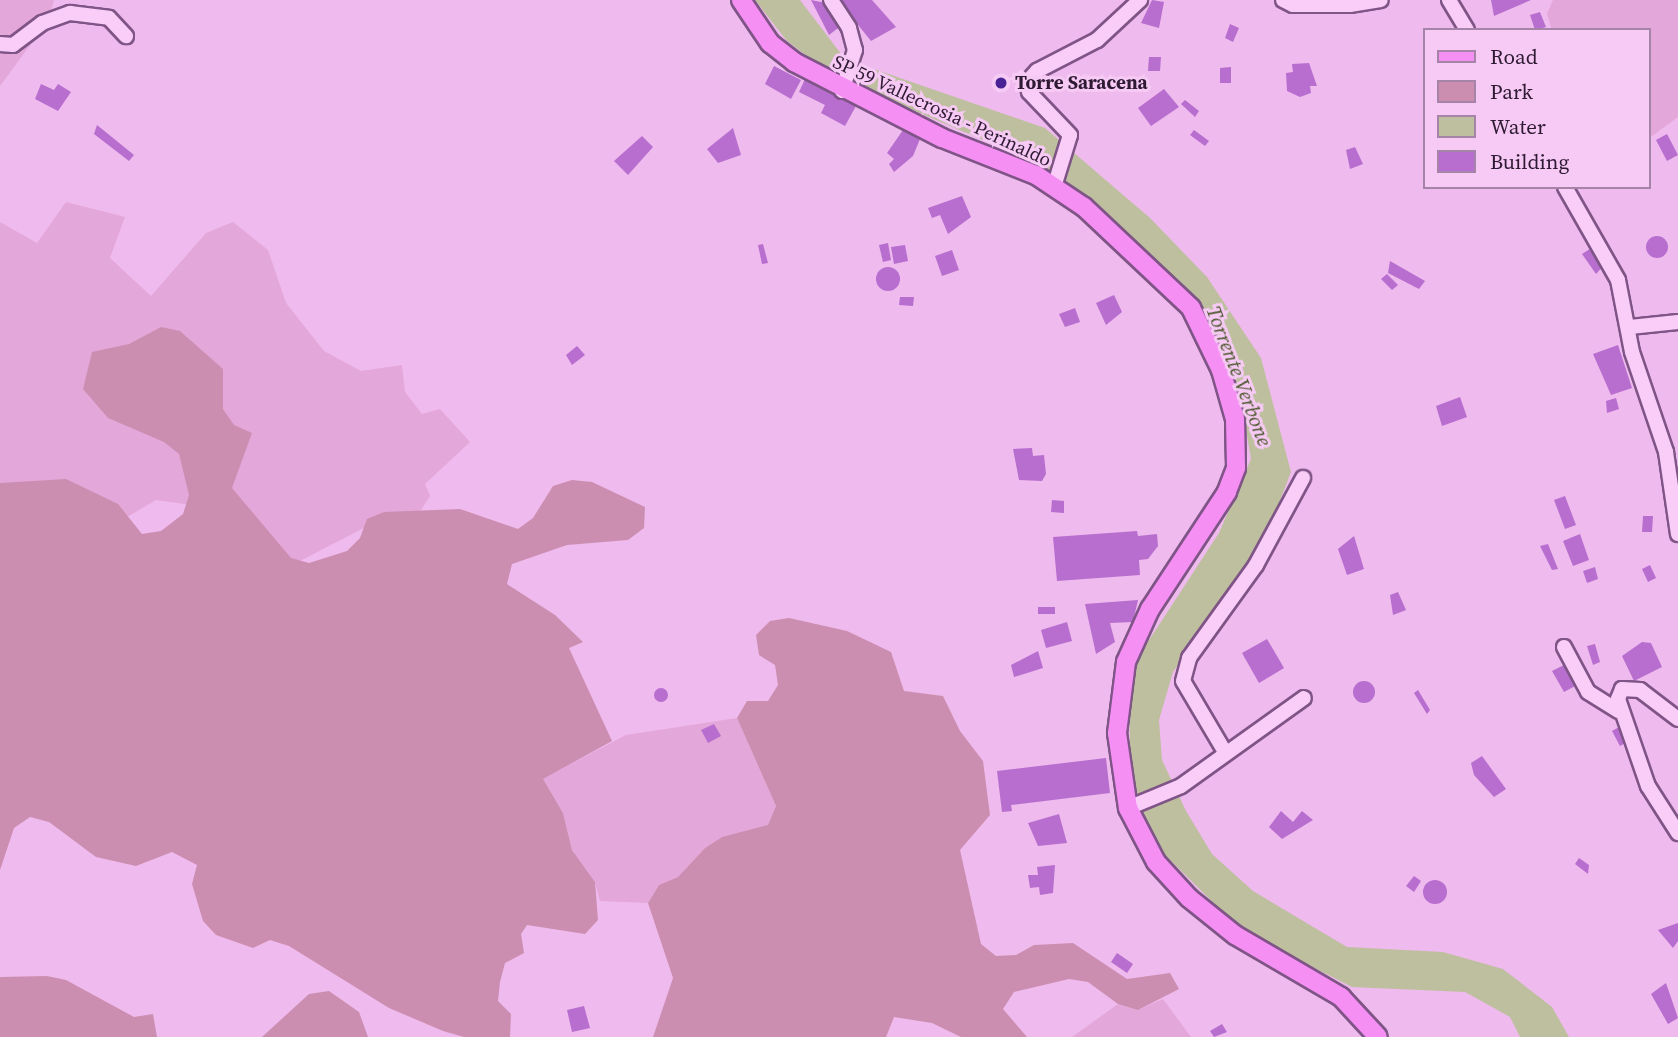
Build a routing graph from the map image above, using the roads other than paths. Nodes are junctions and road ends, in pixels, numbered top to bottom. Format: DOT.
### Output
graph roads {
  1 [pos="741,0"];
  2 [pos="831,0"];
  3 [pos="1140,0"];
  4 [pos="1283,0"];
  5 [pos="1381,0"];
  6 [pos="1449,0"];
  7 [pos="1466,28"];
  8 [pos="126,36"];
  9 [pos="0,44"];
  10 [pos="844,88"];
  11 [pos="1056,183"];
  12 [pos="1566,189"];
  13 [pos="1678,322"];
  14 [pos="1630,327"];
  15 [pos="1303,478"];
  16 [pos="1678,534"];
  17 [pos="1564,647"];
  18 [pos="1304,698"];
  19 [pos="1618,711"];
  20 [pos="1678,719"];
  21 [pos="1226,752"];
  22 [pos="1131,806"];
  23 [pos="1678,832"];
  24 [pos="1378,1037"];
  1 -- 10 [label="main road, SP 59 Vallecrosia - Perinaldo"];
  2 -- 10 [label="street"];
  3 -- 11 [label="street"];
  4 -- 5 [label="street"];
  6 -- 7 [label="street"];
  8 -- 9 [label="street"];
  10 -- 11 [label="main road, SP 59 Vallecrosia - Perinaldo"];
  11 -- 22 [label="main road, SP 59 Vallecrosia - Perinaldo"];
  12 -- 14 [label="street"];
  13 -- 14 [label="street"];
  14 -- 16 [label="street"];
  15 -- 21 [label="street"];
  17 -- 19 [label="street"];
  18 -- 21 [label="street"];
  19 -- 20 [label="street"];
  19 -- 23 [label="street"];
  21 -- 22 [label="street"];
  22 -- 24 [label="main road, SP 59 Vallecrosia - Perinaldo"];
}
